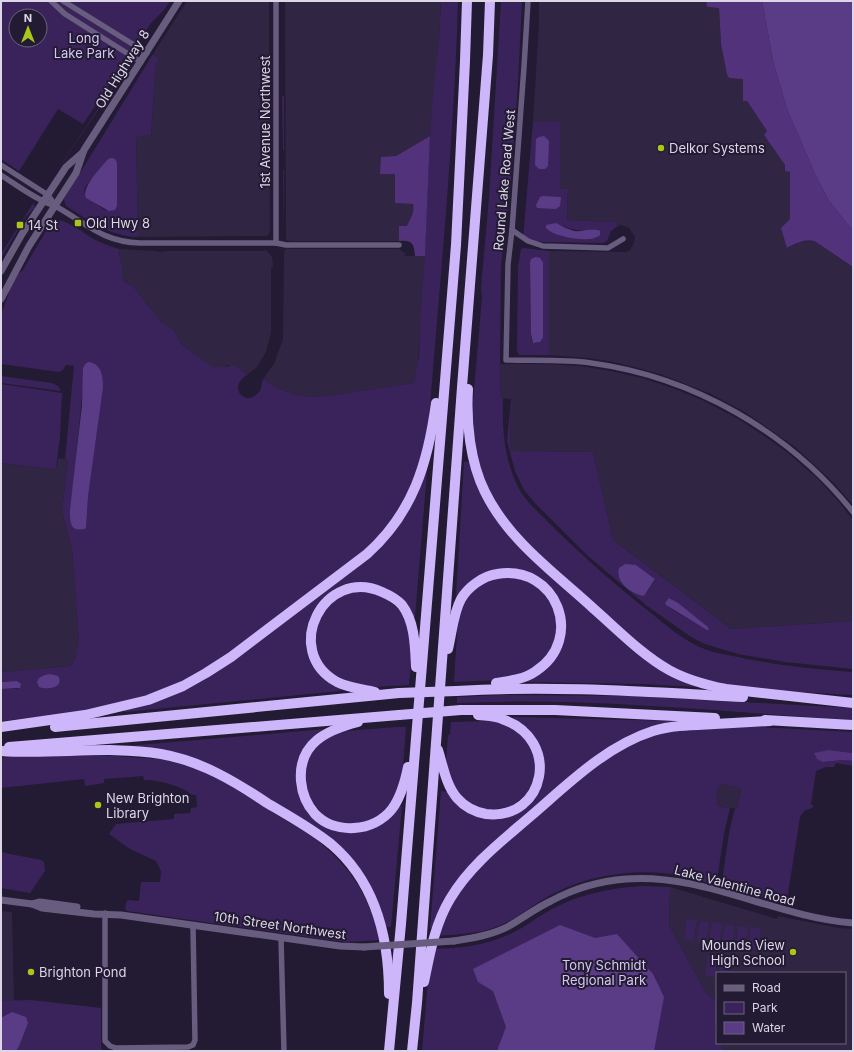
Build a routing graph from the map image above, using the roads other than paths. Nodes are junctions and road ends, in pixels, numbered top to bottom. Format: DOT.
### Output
graph roads {
  1 [pos="51,1"];
  2 [pos="63,1"];
  3 [pos="179,1"];
  4 [pos="276,1"];
  5 [pos="467,1"];
  6 [pos="490,1"];
  7 [pos="528,1"];
  8 [pos="75,9"];
  9 [pos="70,17"];
  10 [pos="103,26"];
  11 [pos="97,35"];
  12 [pos="147,53"];
  13 [pos="141,62"];
  14 [pos="84,150"];
  15 [pos="1,165"];
  16 [pos="1,175"];
  17 [pos="18,176"];
  18 [pos="13,182"];
  19 [pos="48,195"];
  20 [pos="43,202"];
  21 [pos="55,206"];
  22 [pos="512,230"];
  23 [pos="623,239"];
  24 [pos="276,243"];
  25 [pos="399,245"];
  26 [pos="472,255"];
  27 [pos="1,271"];
  28 [pos="1,299"];
  29 [pos="451,300"];
  30 [pos="853,512"];
  31 [pos="441,672"];
  32 [pos="472,690"];
  33 [pos="387,694"];
  34 [pos="419,701"];
  35 [pos="853,703"];
  36 [pos="461,710"];
  37 [pos="379,716"];
  38 [pos="770,721"];
  39 [pos="417,724"];
  40 [pos="853,725"];
  41 [pos="1,727"];
  42 [pos="1,731"];
  43 [pos="436,743"];
  44 [pos="1,747"];
  45 [pos="1,751"];
  46 [pos="1,900"];
  47 [pos="105,914"];
  48 [pos="853,923"];
  49 [pos="193,926"];
  50 [pos="281,938"];
  51 [pos="454,940"];
  52 [pos="417,1003"];
  53 [pos="284,1051"];
  54 [pos="388,1051"];
  55 [pos="412,1051"];
  1 -- 9 [label="street"];
  2 -- 8 [label="street"];
  3 -- 12 [label="street, Old Highway 8"];
  4 -- 24 [label="street, 1st Avenue Northwest"];
  5 -- 29 [label="highway"];
  6 -- 26 [label="highway"];
  7 -- 22 [label="street, Round Lake Road West"];
  8 -- 9 [label="street"];
  8 -- 10 [label="street"];
  9 -- 11 [label="street"];
  10 -- 11 [label="street"];
  10 -- 12 [label="street"];
  11 -- 13 [label="street"];
  12 -- 13 [label="street, Old Highway 8"];
  13 -- 14 [label="street, Old Highway 8"];
  14 -- 19 [label="street, Old Highway 8"];
  14 -- 21 [label="street, Old Highway 8"];
  15 -- 17 [label="street"];
  16 -- 18 [label="street"];
  17 -- 18 [label="street"];
  17 -- 19 [label="street"];
  18 -- 20 [label="street"];
  19 -- 20 [label="street, Old Highway 8"];
  19 -- 21 [label="street"];
  20 -- 21 [label="street"];
  20 -- 27 [label="street, Old Highway 8"];
  21 -- 24 [label="street"];
  21 -- 28 [label="street, Old Highway 8"];
  22 -- 23 [label="street"];
  22 -- 30 [label="street, Round Lake Road West"];
  24 -- 25 [label="street"];
  26 -- 31 [label="highway"];
  26 -- 35 [label="highway"];
  29 -- 34 [label="highway"];
  29 -- 41 [label="highway"];
  31 -- 32 [label="highway"];
  31 -- 43 [label="highway"];
  32 -- 33 [label="highway, bridge"];
  32 -- 35 [label="highway"];
  33 -- 34 [label="highway"];
  33 -- 42 [label="highway"];
  34 -- 39 [label="highway"];
  36 -- 37 [label="highway, bridge"];
  36 -- 38 [label="highway"];
  36 -- 43 [label="highway"];
  37 -- 39 [label="highway"];
  37 -- 44 [label="highway"];
  38 -- 40 [label="highway"];
  38 -- 52 [label="highway"];
  39 -- 54 [label="highway"];
  43 -- 52 [label="highway"];
  45 -- 54 [label="highway"];
  46 -- 47 [label="street, 10th Street Northwest"];
  47 -- 49 [label="street, 10th Street Northwest"];
  47 -- 49 [label="street"];
  48 -- 51 [label="street, Lake Valentine Road"];
  49 -- 50 [label="street, 10th Street Northwest"];
  50 -- 51 [label="street, 10th Street Northwest, bridge"];
  50 -- 53 [label="street"];
  52 -- 55 [label="highway"];
}
